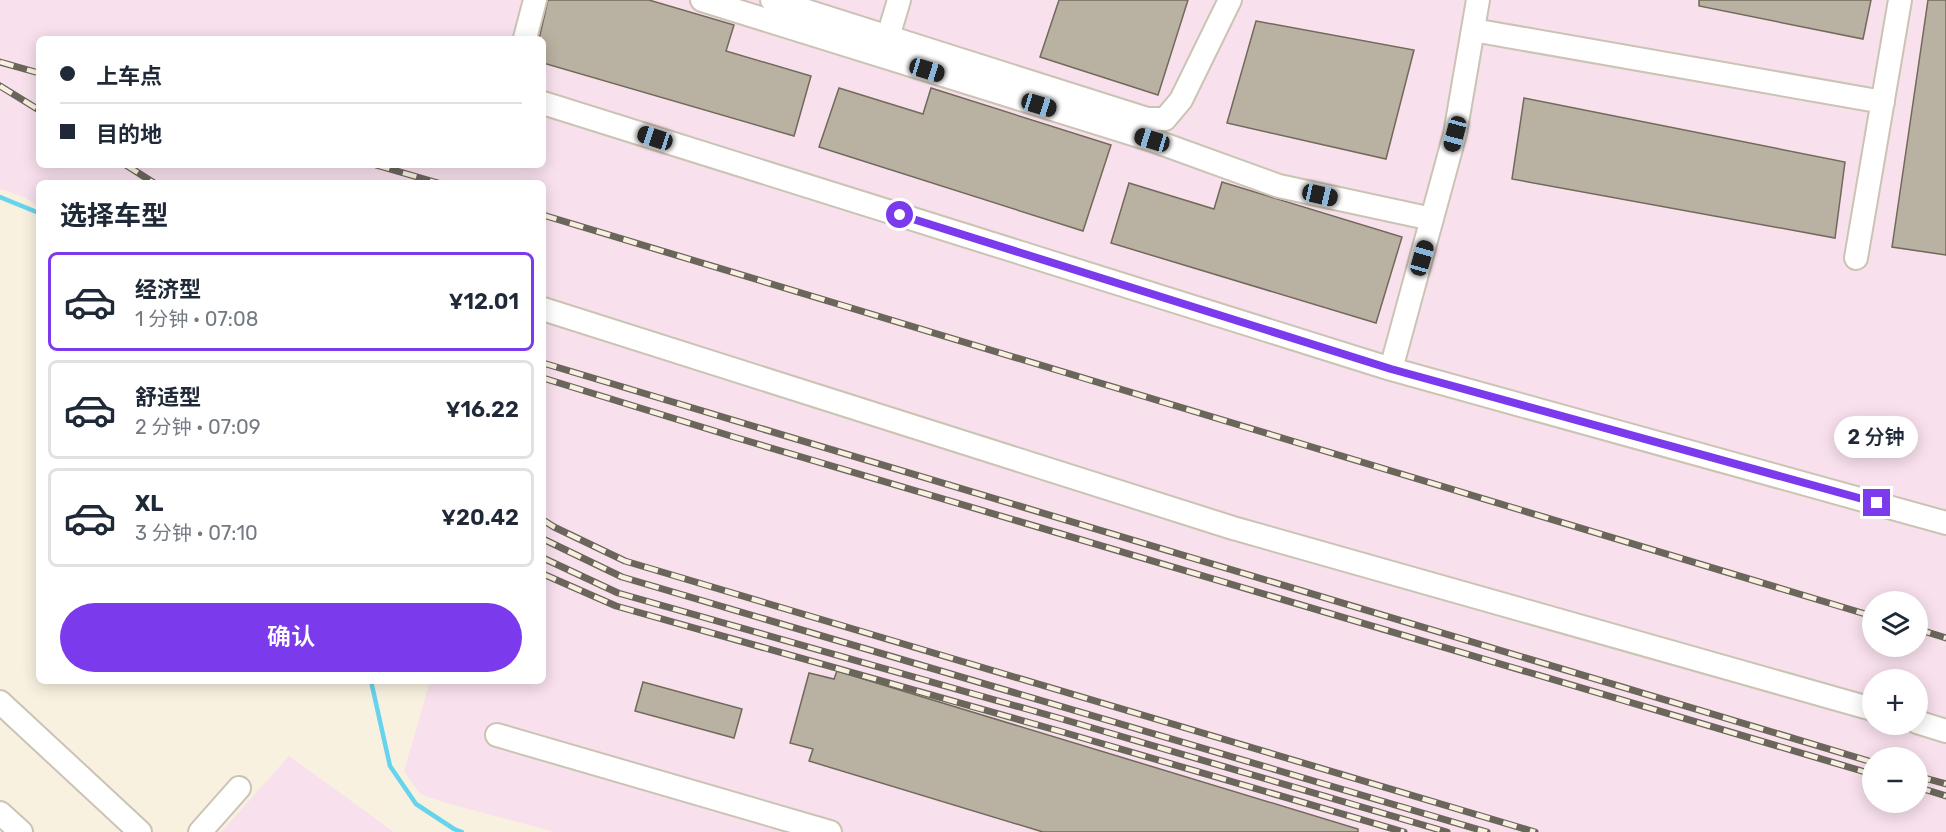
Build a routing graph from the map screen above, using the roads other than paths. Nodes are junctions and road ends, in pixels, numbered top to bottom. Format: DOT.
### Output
graph roads {
  1 [pos="535,0"];
  2 [pos="702,0"];
  3 [pos="772,0"];
  4 [pos="899,0"];
  5 [pos="1230,0"];
  6 [pos="1478,0"];
  7 [pos="1900,0"];
  8 [pos="1473,30"];
  9 [pos="526,36"];
  10 [pos="888,37"];
  11 [pos="1883,102"];
  12 [pos="546,104"];
  13 [pos="1432,219"];
  14 [pos="1856,258"];
  15 [pos="546,310"];
  16 [pos="1391,369"];
  17 [pos="1946,523"];
  18 [pos="0,702"];
  19 [pos="1862,706"];
  20 [pos="1928,725"];
  21 [pos="1946,731"];
  22 [pos="497,735"];
  23 [pos="239,788"];
  24 [pos="140,832"];
  25 [pos="200,832"];
  26 [pos="830,832"];
  1 -- 9 [label="street"];
  2 -- 13 [label="street"];
  3 -- 10 [label="street"];
  4 -- 10 [label="street"];
  5 -- 10 [label="street"];
  6 -- 8 [label="street"];
  7 -- 11 [label="street"];
  8 -- 11 [label="street"];
  8 -- 13 [label="street"];
  11 -- 14 [label="street"];
  12 -- 16 [label="street"];
  13 -- 16 [label="street"];
  15 -- 19 [label="street"];
  16 -- 17 [label="street"];
  18 -- 24 [label="street"];
  20 -- 21 [label="street"];
  22 -- 26 [label="street"];
  23 -- 25 [label="street"];
}
